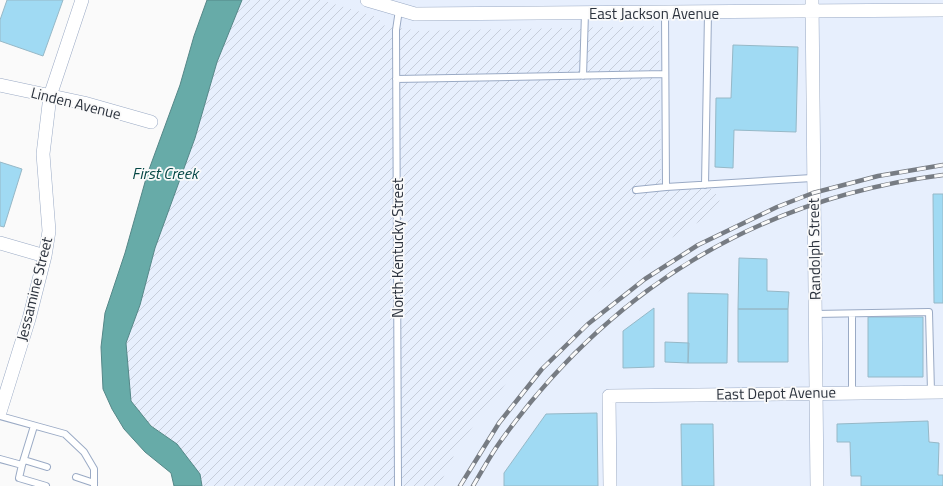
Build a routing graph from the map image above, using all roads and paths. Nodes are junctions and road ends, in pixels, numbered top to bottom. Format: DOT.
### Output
graph roads {
  1 [pos="82,0"];
  2 [pos="367,0"];
  3 [pos="400,5"];
  4 [pos="811,6"];
  5 [pos="943,10"];
  6 [pos="585,13"];
  7 [pos="665,13"];
  8 [pos="708,13"];
  9 [pos="665,74"];
  10 [pos="583,76"];
  11 [pos="396,79"];
  12 [pos="0,85"];
  13 [pos="50,96"];
  14 [pos="151,122"];
  15 [pos="812,178"];
  16 [pos="704,185"];
  17 [pos="666,187"];
  18 [pos="636,190"];
  19 [pos="0,242"];
  20 [pos="45,256"];
  21 [pos="815,314"];
  22 [pos="852,314"];
  23 [pos="816,392"];
  24 [pos="937,392"];
  25 [pos="852,393"];
  26 [pos="0,412"];
  27 [pos="0,416"];
  28 [pos="34,426"];
  29 [pos="0,459"];
  30 [pos="23,463"];
  31 [pos="47,467"];
  32 [pos="76,477"];
  33 [pos="35,484"];
  34 [pos="94,484"];
  35 [pos="46,486"];
  36 [pos="398,486"];
  37 [pos="610,486"];
  38 [pos="817,486"];
  1 -- 13 [label="street, Jessamine Street"];
  2 -- 3 [label="street, East Jackson Avenue"];
  3 -- 6 [label="street, East Jackson Avenue"];
  3 -- 11 [label="lane, North Kentucky Street"];
  4 -- 5 [label="street, East Jackson Avenue"];
  4 -- 8 [label="street, East Jackson Avenue"];
  4 -- 15 [label="street, Randolph Street"];
  6 -- 7 [label="street, East Jackson Avenue"];
  6 -- 10 [label="lane"];
  7 -- 8 [label="street, East Jackson Avenue"];
  7 -- 9 [label="lane"];
  8 -- 16 [label="lane"];
  9 -- 10 [label="lane"];
  9 -- 17 [label="lane"];
  10 -- 11 [label="lane"];
  11 -- 36 [label="lane, North Kentucky Street"];
  12 -- 13 [label="street, Linden Avenue"];
  13 -- 14 [label="street, Linden Avenue"];
  13 -- 20 [label="street, Jessamine Street"];
  15 -- 16 [label="lane"];
  15 -- 21 [label="street, Randolph Street"];
  16 -- 17 [label="lane"];
  17 -- 18 [label="lane"];
  19 -- 20 [label="street"];
  20 -- 26 [label="street, Jessamine Street"];
  21 -- 22 [label="lane"];
  21 -- 23 [label="street, Randolph Street"];
  22 -- 24 [label="lane"];
  22 -- 25 [label="lane"];
  23 -- 25 [label="street, East Depot Avenue"];
  23 -- 37 [label="street, East Depot Avenue"];
  23 -- 38 [label="street, Randolph Street"];
  24 -- 25 [label="street, East Depot Avenue"];
  27 -- 28 [label="lane"];
  28 -- 30 [label="lane"];
  28 -- 34 [label="lane"];
  29 -- 30 [label="lane"];
  30 -- 31 [label="lane"];
  30 -- 33 [label="lane"];
  32 -- 34 [label="lane"];
  33 -- 35 [label="lane"];
}
